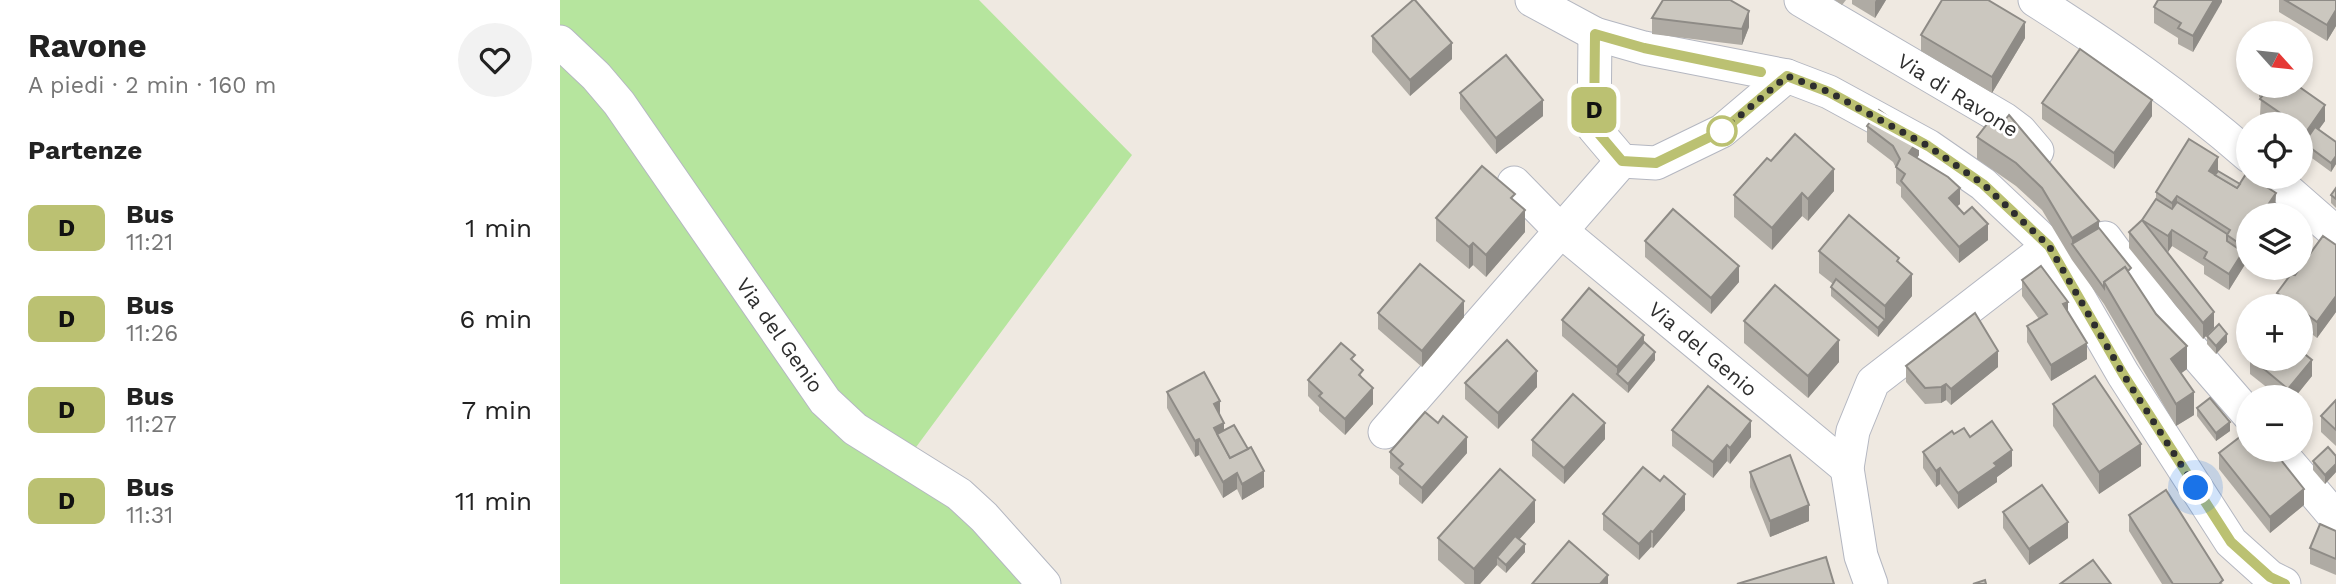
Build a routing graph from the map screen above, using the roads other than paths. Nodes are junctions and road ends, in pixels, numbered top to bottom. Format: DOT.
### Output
graph roads {
  1 [pos="1532,0"];
  2 [pos="1801,0"];
  3 [pos="2035,0"];
  4 [pos="1595,34"];
  5 [pos="560,42"];
  6 [pos="1787,76"];
  7 [pos="2236,145"];
  8 [pos="1622,161"];
  9 [pos="2058,176"];
  10 [pos="1514,183"];
  11 [pos="2286,189"];
  12 [pos="2090,219"];
  13 [pos="1560,230"];
  14 [pos="2336,233"];
  15 [pos="2049,246"];
  16 [pos="2236,400"];
  17 [pos="1385,432"];
  18 [pos="2288,462"];
  19 [pos="1847,468"];
  20 [pos="2336,517"];
  21 [pos="1044,584"];
  22 [pos="1871,584"];
  23 [pos="2284,584"];
  1 -- 4 [label="street"];
  2 -- 9 [label="street, Via di Ravone"];
  3 -- 7 [label="street"];
  4 -- 6 [label="street"];
  4 -- 8 [label="street"];
  5 -- 21 [label="street, Via del Genio"];
  6 -- 8 [label="street"];
  6 -- 15 [label="street"];
  8 -- 13 [label="street"];
  10 -- 13 [label="street, Via del Genio"];
  11 -- 14 [label="street"];
  12 -- 16 [label="street"];
  13 -- 17 [label="street"];
  13 -- 19 [label="street, Via del Genio"];
  15 -- 19 [label="street"];
  15 -- 23 [label="street"];
  18 -- 20 [label="street"];
  19 -- 22 [label="street"];
}
